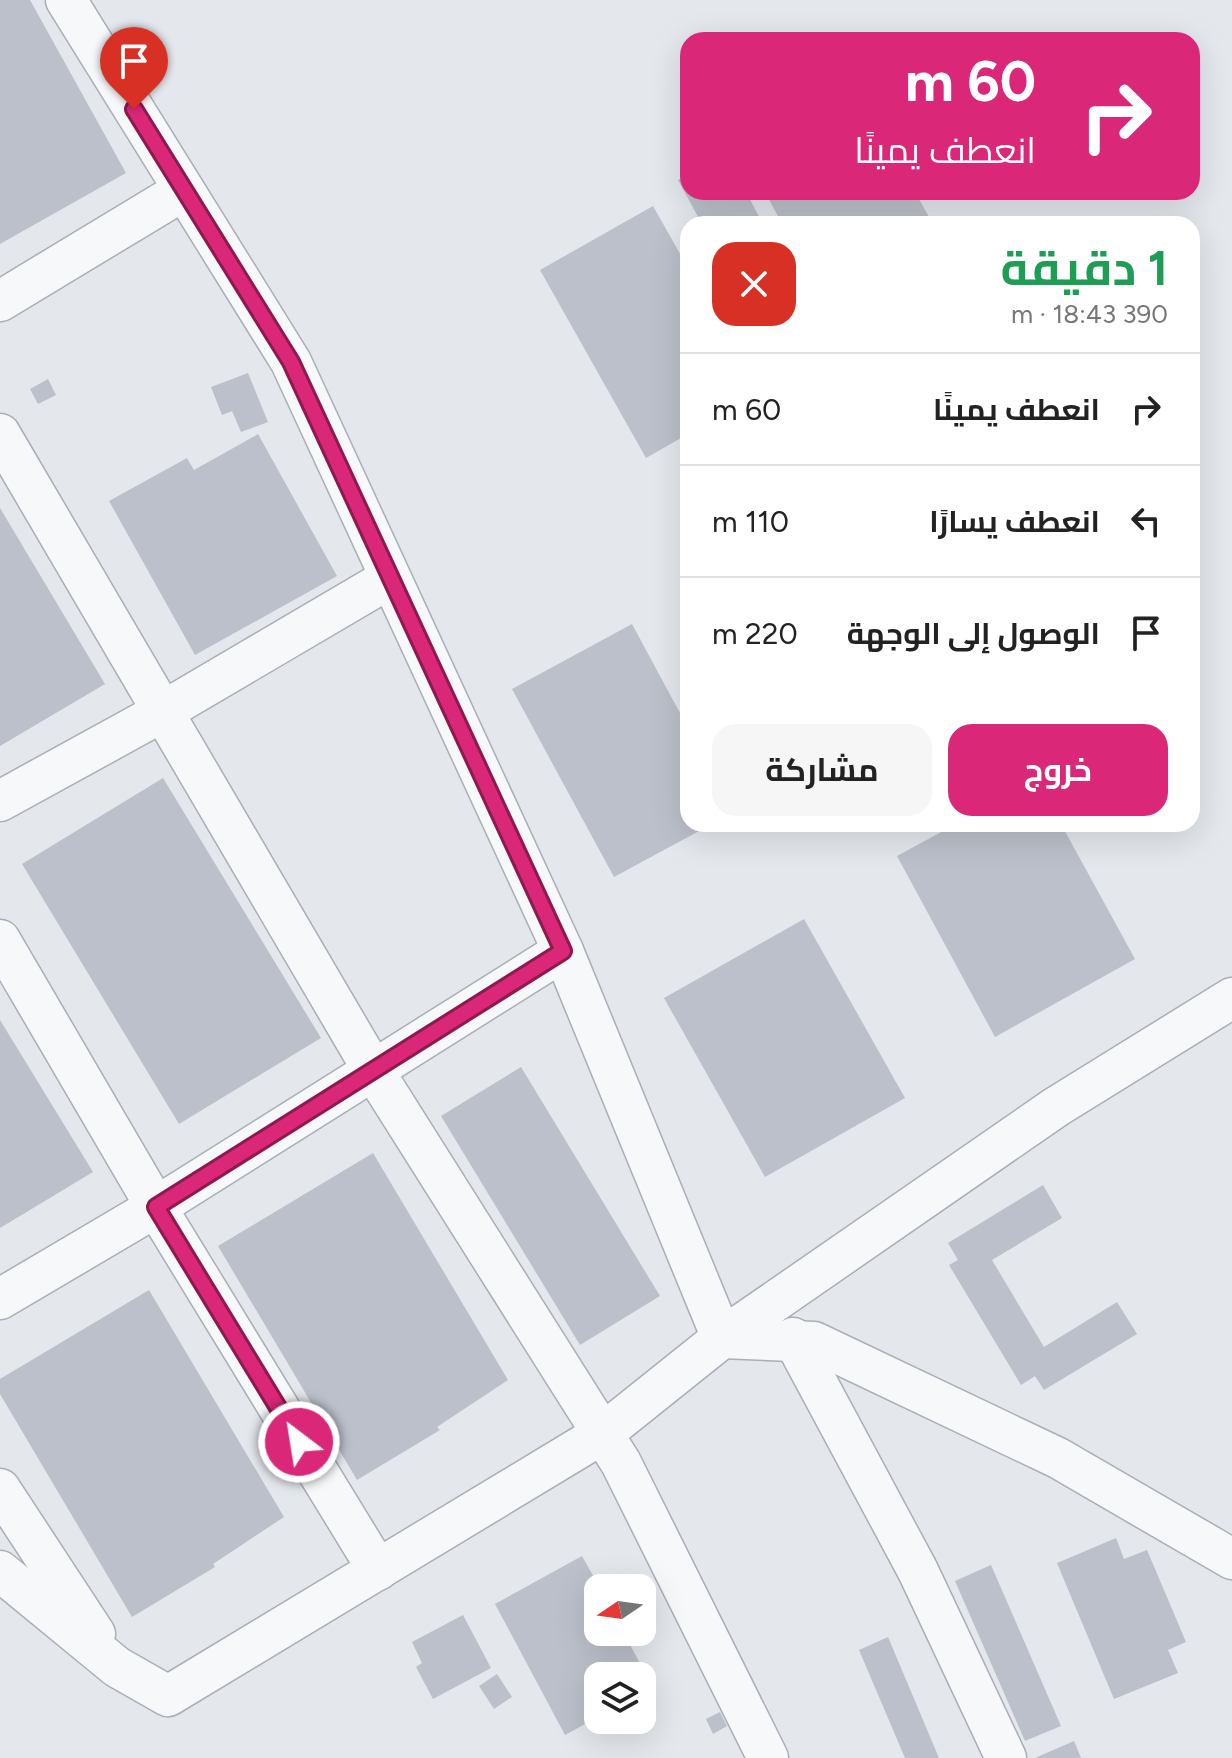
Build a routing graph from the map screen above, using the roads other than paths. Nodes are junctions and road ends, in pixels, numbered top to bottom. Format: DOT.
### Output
graph roads {
  1 [pos="66,0"];
  2 [pos="184,190"];
  3 [pos="0,301"];
  4 [pos="0,434"];
  5 [pos="390,578"];
  6 [pos="162,712"];
  7 [pos="0,801"];
  8 [pos="0,940"];
  9 [pos="563,951"];
  10 [pos="1232,998"];
  11 [pos="373,1070"];
  12 [pos="156,1207"];
  13 [pos="0,1299"];
  14 [pos="722,1338"];
  15 [pos="793,1338"];
  16 [pos="602,1434"];
  17 [pos="0,1489"];
  18 [pos="1232,1559"];
  19 [pos="378,1570"];
  20 [pos="0,1571"];
  21 [pos="117,1667"];
  22 [pos="768,1758"];
  23 [pos="1006,1758"];
  1 -- 2 [label="lane"];
  2 -- 3 [label="lane"];
  2 -- 5 [label="lane"];
  4 -- 6 [label="lane"];
  5 -- 6 [label="lane"];
  5 -- 9 [label="lane"];
  6 -- 7 [label="lane"];
  6 -- 11 [label="lane"];
  8 -- 12 [label="lane"];
  9 -- 11 [label="lane"];
  9 -- 14 [label="lane"];
  10 -- 14 [label="lane"];
  11 -- 12 [label="lane"];
  11 -- 16 [label="lane"];
  12 -- 13 [label="lane"];
  12 -- 19 [label="lane"];
  14 -- 15 [label="lane"];
  14 -- 16 [label="lane"];
  15 -- 18 [label="lane"];
  15 -- 23 [label="lane"];
  16 -- 19 [label="lane"];
  16 -- 22 [label="lane"];
  17 -- 21 [label="lane"];
  19 -- 21 [label="lane"];
  20 -- 21 [label="lane"];
}
